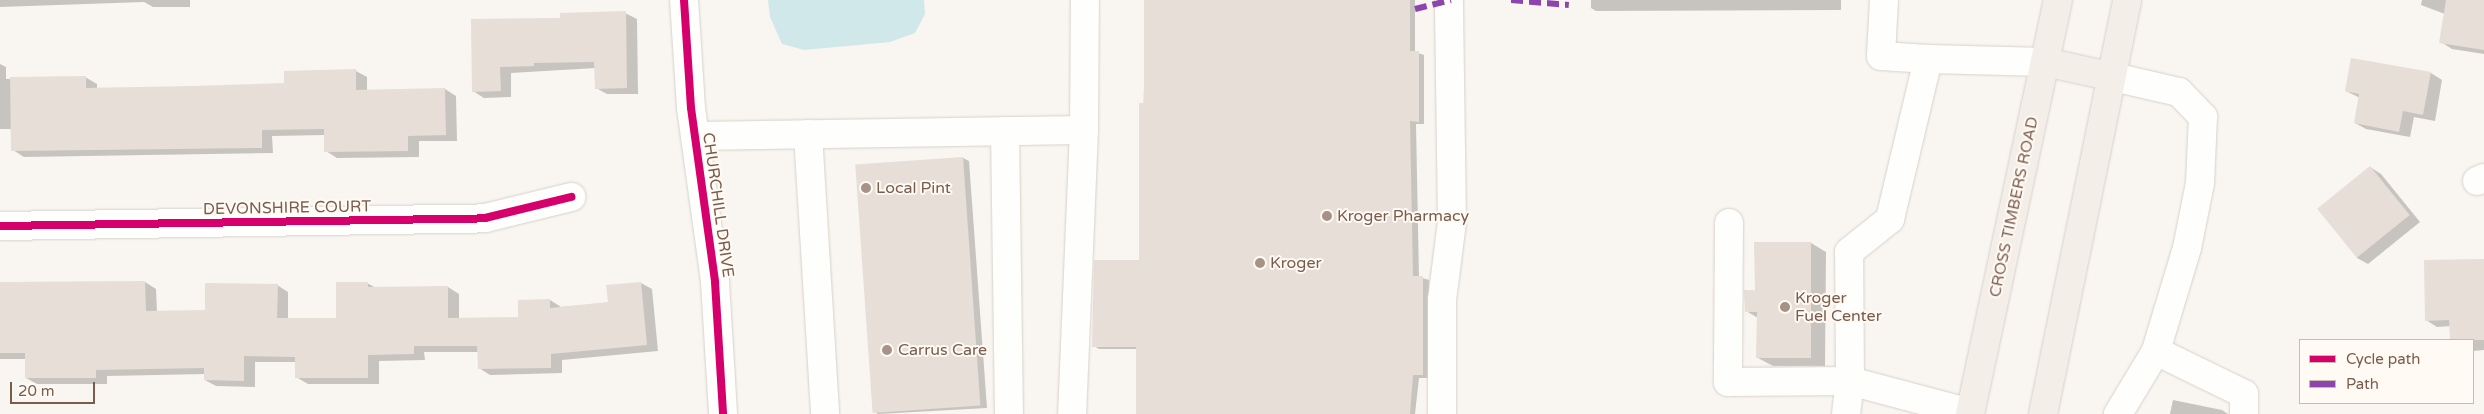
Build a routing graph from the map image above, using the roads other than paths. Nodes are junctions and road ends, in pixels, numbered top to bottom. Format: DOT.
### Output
graph roads {
  1 [pos="684,0"];
  2 [pos="1085,0"];
  3 [pos="1449,0"];
  4 [pos="1884,0"];
  5 [pos="2058,0"];
  6 [pos="2127,0"];
  7 [pos="1928,58"];
  8 [pos="2045,62"];
  9 [pos="2109,76"];
  10 [pos="1084,130"];
  11 [pos="1005,131"];
  12 [pos="808,134"];
  13 [pos="695,136"];
  14 [pos="571,197"];
  15 [pos="1728,223"];
  16 [pos="0,226"];
  17 [pos="2156,351"];
  18 [pos="1850,381"];
  19 [pos="724,414"];
  20 [pos="825,414"];
  21 [pos="1009,414"];
  22 [pos="1072,414"];
  23 [pos="1442,414"];
  24 [pos="1846,414"];
  25 [pos="1970,414"];
  26 [pos="2043,414"];
  27 [pos="2118,414"];
  28 [pos="2244,414"];
  1 -- 13 [label="street, CHURCHILL DRIVE"];
  2 -- 10 [label="street"];
  3 -- 23 [label="street"];
  4 -- 7 [label="street"];
  5 -- 8 [label="main road, CROSS TIMBERS ROAD"];
  6 -- 9 [label="main road"];
  7 -- 8 [label="street"];
  7 -- 18 [label="street"];
  8 -- 9 [label="main road"];
  8 -- 25 [label="main road, CROSS TIMBERS ROAD"];
  9 -- 17 [label="street"];
  9 -- 26 [label="main road"];
  10 -- 11 [label="street"];
  10 -- 22 [label="street"];
  11 -- 12 [label="street"];
  11 -- 21 [label="street"];
  12 -- 13 [label="street"];
  12 -- 20 [label="street"];
  13 -- 19 [label="street, CHURCHILL DRIVE"];
  14 -- 16 [label="street, DEVONSHIRE COURT"];
  15 -- 18 [label="street"];
  17 -- 27 [label="street"];
  17 -- 28 [label="street"];
  18 -- 24 [label="street"];
  18 -- 25 [label="street"];
}
